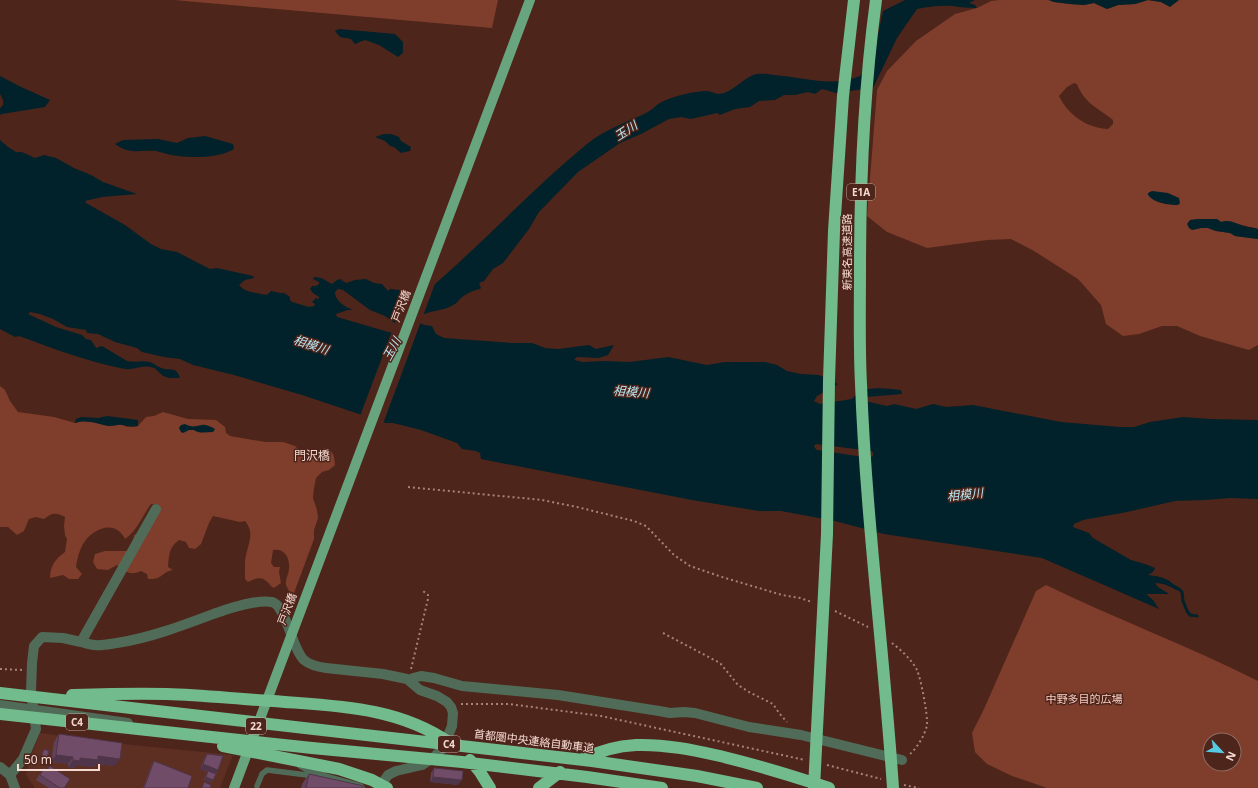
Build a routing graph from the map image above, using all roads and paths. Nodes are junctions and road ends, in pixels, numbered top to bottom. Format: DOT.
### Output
graph roads {
  1 [pos="530,0"];
  2 [pos="854,0"];
  3 [pos="876,0"];
  4 [pos="408,487"];
  5 [pos="156,509"];
  6 [pos="422,591"];
  7 [pos="814,603"];
  8 [pos="831,610"];
  9 [pos="869,628"];
  10 [pos="663,633"];
  11 [pos="890,641"];
  12 [pos="81,642"];
  13 [pos="0,669"];
  14 [pos="32,671"];
  15 [pos="408,680"];
  16 [pos="0,693"];
  17 [pos="19,695"];
  18 [pos="0,705"];
  19 [pos="34,709"];
  20 [pos="0,714"];
  21 [pos="17,716"];
  22 [pos="801,735"];
  23 [pos="249,748"];
  24 [pos="902,760"];
  25 [pos="0,767"];
  26 [pos="10,775"];
  27 [pos="325,778"];
  28 [pos="257,786"];
  29 [pos="540,787"];
  30 [pos="15,788"];
  31 [pos="234,788"];
  32 [pos="360,788"];
  33 [pos="379,788"];
  34 [pos="387,788"];
  35 [pos="490,788"];
  36 [pos="662,788"];
  37 [pos="757,788"];
  38 [pos="814,788"];
  39 [pos="829,788"];
  40 [pos="893,788"];
  1 -- 23 [label="main road, 戸沢橋 / 22"];
  2 -- 38 [label="highway, 新東名高速道路 / E1A"];
  3 -- 40 [label="highway, 新東名高速道路 / E1A"];
  4 -- 7 [label="path"];
  5 -- 12 [label="street"];
  6 -- 15 [label="path"];
  8 -- 9 [label="path"];
  10 -- 22 [label="path"];
  11 -- 24 [label="path"];
  12 -- 14 [label="street"];
  12 -- 15 [label="street"];
  13 -- 14 [label="path"];
  14 -- 19 [label="street"];
  15 -- 22 [label="street"];
  15 -- 33 [label="street"];
  16 -- 17 [label="highway, C4"];
  17 -- 35 [label="highway"];
  17 -- 37 [label="highway, 首都圏中央連絡自動車道 / C4"];
  18 -- 19 [label="street"];
  19 -- 23 [label="street"];
  19 -- 26 [label="street"];
  20 -- 21 [label="highway, C4"];
  21 -- 34 [label="highway"];
  21 -- 36 [label="highway, C4"];
  22 -- 24 [label="street"];
  23 -- 27 [label="street"];
  23 -- 31 [label="main road, 22"];
  25 -- 26 [label="street"];
  26 -- 30 [label="street"];
  27 -- 28 [label="lane"];
  27 -- 32 [label="street"];
  29 -- 39 [label="highway"];
}
